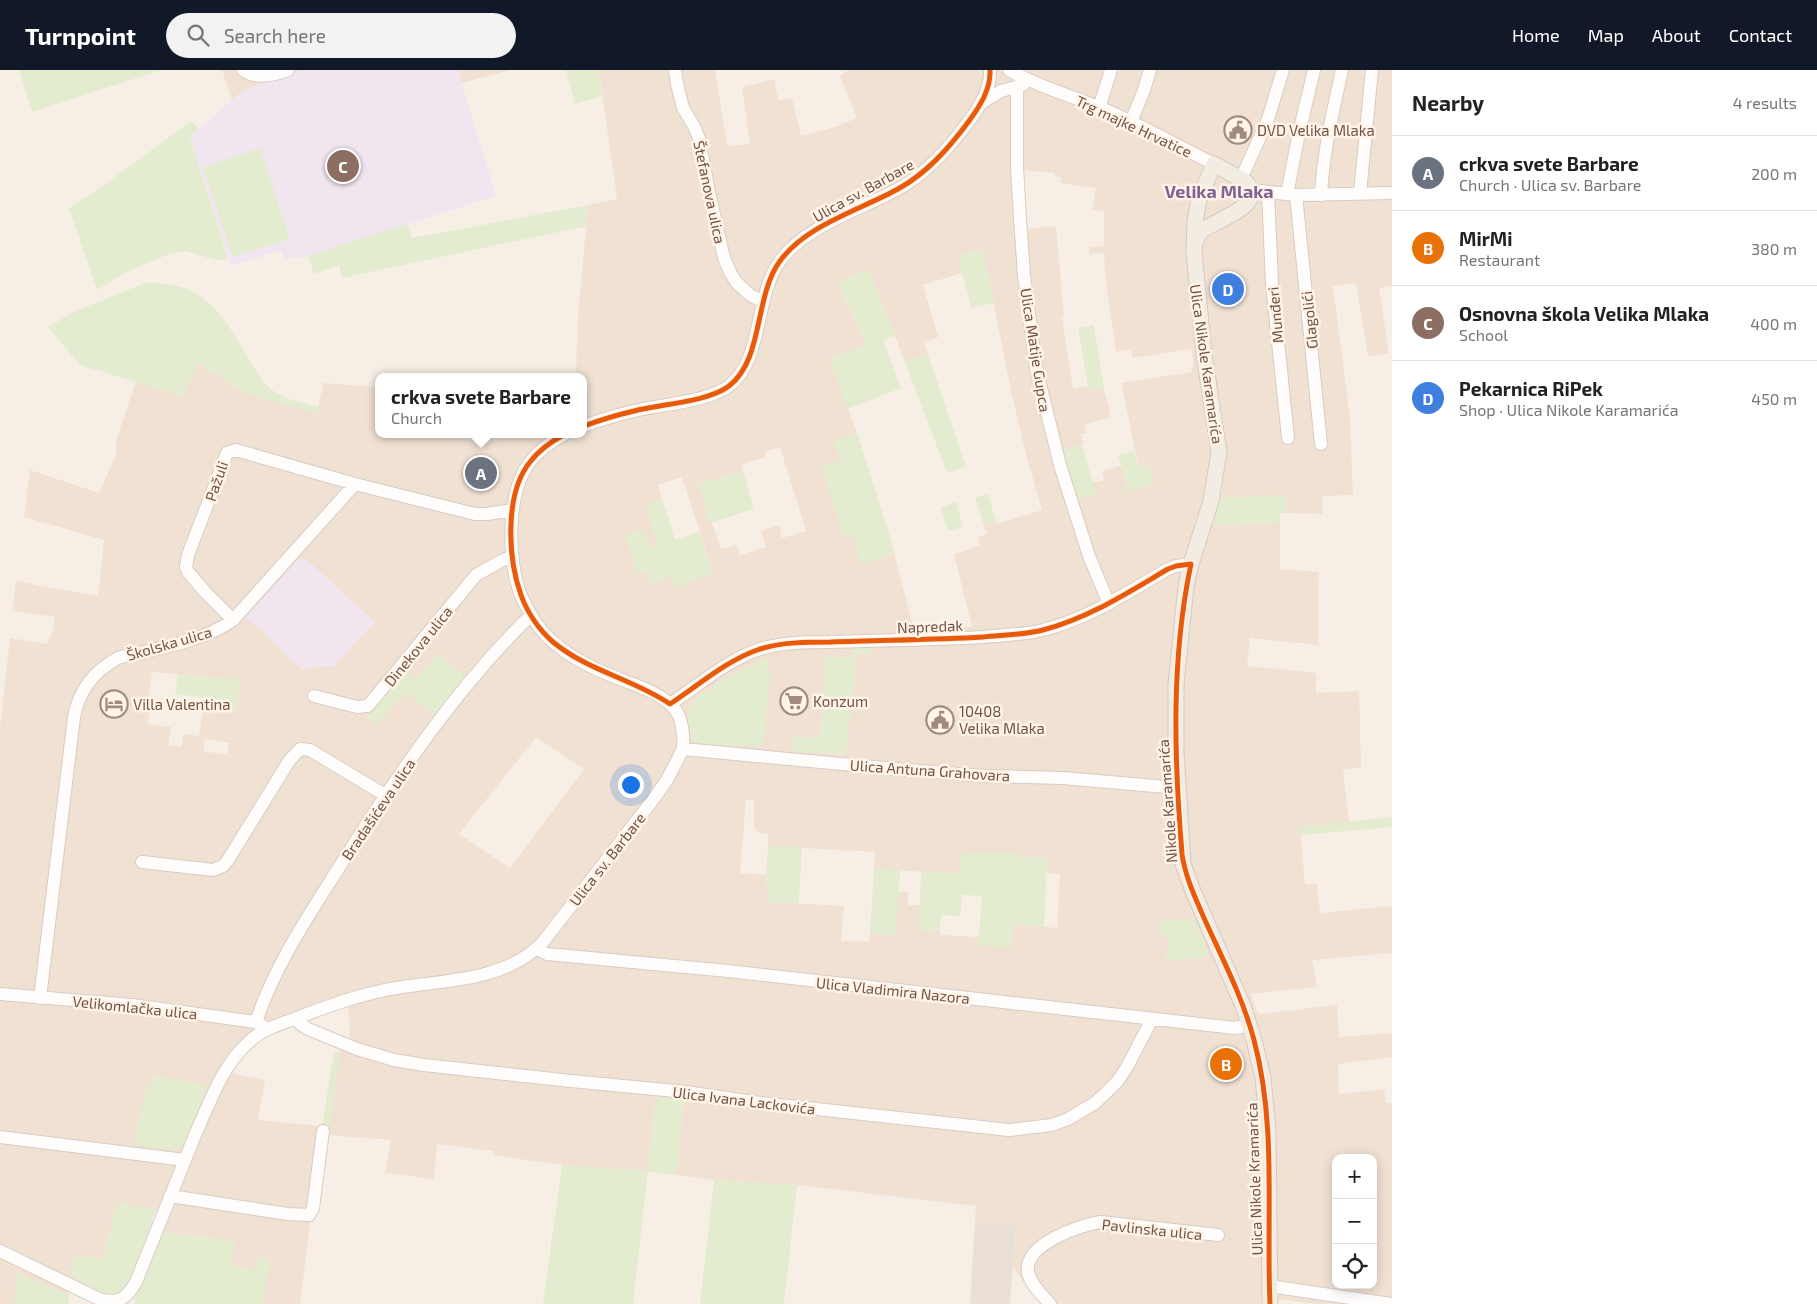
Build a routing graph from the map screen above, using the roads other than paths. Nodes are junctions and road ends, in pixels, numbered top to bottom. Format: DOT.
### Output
graph roads {
  1 [pos="288,70"];
  2 [pos="675,70"];
  3 [pos="990,70"];
  4 [pos="1009,70"];
  5 [pos="1111,70"];
  6 [pos="1150,70"];
  7 [pos="1283,70"];
  8 [pos="1314,70"];
  9 [pos="1342,70"];
  10 [pos="1372,70"];
  11 [pos="245,71"];
  12 [pos="1036,84"];
  13 [pos="1017,86"];
  14 [pos="981,104"];
  15 [pos="1099,108"];
  16 [pos="1131,122"];
  17 [pos="1214,164"];
  18 [pos="1241,179"];
  19 [pos="1251,191"];
  20 [pos="1268,192"];
  21 [pos="1360,193"];
  22 [pos="1392,193"];
  23 [pos="1292,194"];
  24 [pos="1321,195"];
  25 [pos="1195,243"];
  26 [pos="763,302"];
  27 [pos="587,425"];
  28 [pos="559,438"];
  29 [pos="1288,438"];
  30 [pos="1321,444"];
  31 [pos="355,484"];
  32 [pos="512,510"];
  33 [pos="513,556"];
  34 [pos="1191,564"];
  35 [pos="1109,604"];
  36 [pos="531,615"];
  37 [pos="233,620"];
  38 [pos="314,696"];
  39 [pos="670,704"];
  40 [pos="683,749"];
  41 [pos="1178,788"];
  42 [pos="385,795"];
  43 [pos="142,862"];
  44 [pos="537,949"];
  45 [pos="0,994"];
  46 [pos="40,998"];
  47 [pos="296,1018"];
  48 [pos="1152,1019"];
  49 [pos="256,1022"];
  50 [pos="1250,1025"];
  51 [pos="266,1030"];
  52 [pos="323,1131"];
  53 [pos="0,1137"];
  54 [pos="185,1160"];
  55 [pos="170,1196"];
  56 [pos="1218,1235"];
  57 [pos="0,1251"];
  58 [pos="1269,1286"];
  59 [pos="1050,1304"];
  60 [pos="1270,1304"];
  61 [pos="1392,1304"];
  1 -- 11 [label="street"];
  2 -- 26 [label="street, Štefanova ulica"];
  3 -- 14 [label="street, Ulica sv. Barbare"];
  4 -- 12 [label="street, Trg majke Hrvatice"];
  5 -- 15 [label="street"];
  6 -- 16 [label="street"];
  7 -- 18 [label="street"];
  8 -- 23 [label="street, Glagolići"];
  9 -- 24 [label="street"];
  10 -- 21 [label="street"];
  12 -- 13 [label="street, Ulica sv. Barbare"];
  12 -- 15 [label="street, Trg majke Hrvatice"];
  13 -- 14 [label="street, Ulica sv. Barbare"];
  13 -- 35 [label="street, Ulica Matije Gupca"];
  14 -- 26 [label="street, Ulica sv. Barbare"];
  15 -- 16 [label="street, Trg majke Hrvatice"];
  16 -- 17 [label="street, Trg majke Hrvatice"];
  17 -- 18 [label="main road, Trg majke Hrvatice"];
  17 -- 25 [label="main road, Ulica Nikole Karamarića"];
  18 -- 19 [label="main road, Trg majke Hrvatice"];
  19 -- 20 [label="street"];
  19 -- 25 [label="main road"];
  20 -- 23 [label="street"];
  20 -- 29 [label="street, Munđeri"];
  21 -- 22 [label="street"];
  21 -- 24 [label="street"];
  23 -- 24 [label="street"];
  23 -- 30 [label="street, Glagolići"];
  25 -- 34 [label="main road, Ulica Nikole Karamarića"];
  26 -- 27 [label="street, Ulica sv. Barbare"];
  28 -- 32 [label="street"];
  31 -- 32 [label="street"];
  31 -- 37 [label="street, Školska ulica"];
  31 -- 37 [label="street, Pažuli"];
  32 -- 33 [label="street"];
  33 -- 36 [label="street"];
  33 -- 38 [label="street, Dinekova ulica"];
  34 -- 35 [label="street, Napredak"];
  34 -- 41 [label="main road, Nikole Karamarića"];
  35 -- 39 [label="street, Napredak"];
  36 -- 39 [label="street"];
  36 -- 42 [label="street, Bradašićeva ulica"];
  37 -- 46 [label="street, Školska ulica"];
  39 -- 40 [label="street"];
  40 -- 41 [label="street, Ulica Antuna Grahovara"];
  40 -- 44 [label="street, Ulica sv. Barbare"];
  41 -- 50 [label="main road, Nikole Karamarića"];
  42 -- 43 [label="street"];
  42 -- 49 [label="street, Bradašićeva ulica"];
  44 -- 47 [label="street, Ulica sv. Barbare"];
  44 -- 48 [label="street, Ulica Vladimira Nazora"];
  45 -- 46 [label="street, Velikomlačka ulica"];
  46 -- 49 [label="street, Velikomlačka ulica"];
  47 -- 48 [label="street, Ulica Ivana Lackovića"];
  47 -- 51 [label="street, Ulica sv. Barbare"];
  48 -- 50 [label="street, Ulica Vladimira Nazora"];
  49 -- 51 [label="street"];
  50 -- 58 [label="main road, Ulica Nikole Kramarića"];
  51 -- 54 [label="street, Ulica sv. Barbare"];
  52 -- 55 [label="street"];
  53 -- 54 [label="street"];
  54 -- 55 [label="street, Ulica sv. Barbare"];
  55 -- 57 [label="street, Ulica sv. Barbare"];
  56 -- 59 [label="street, Pavlinska ulica"];
  58 -- 60 [label="main road, Ulica Nikole Kramarića"];
  58 -- 61 [label="street"];
}
